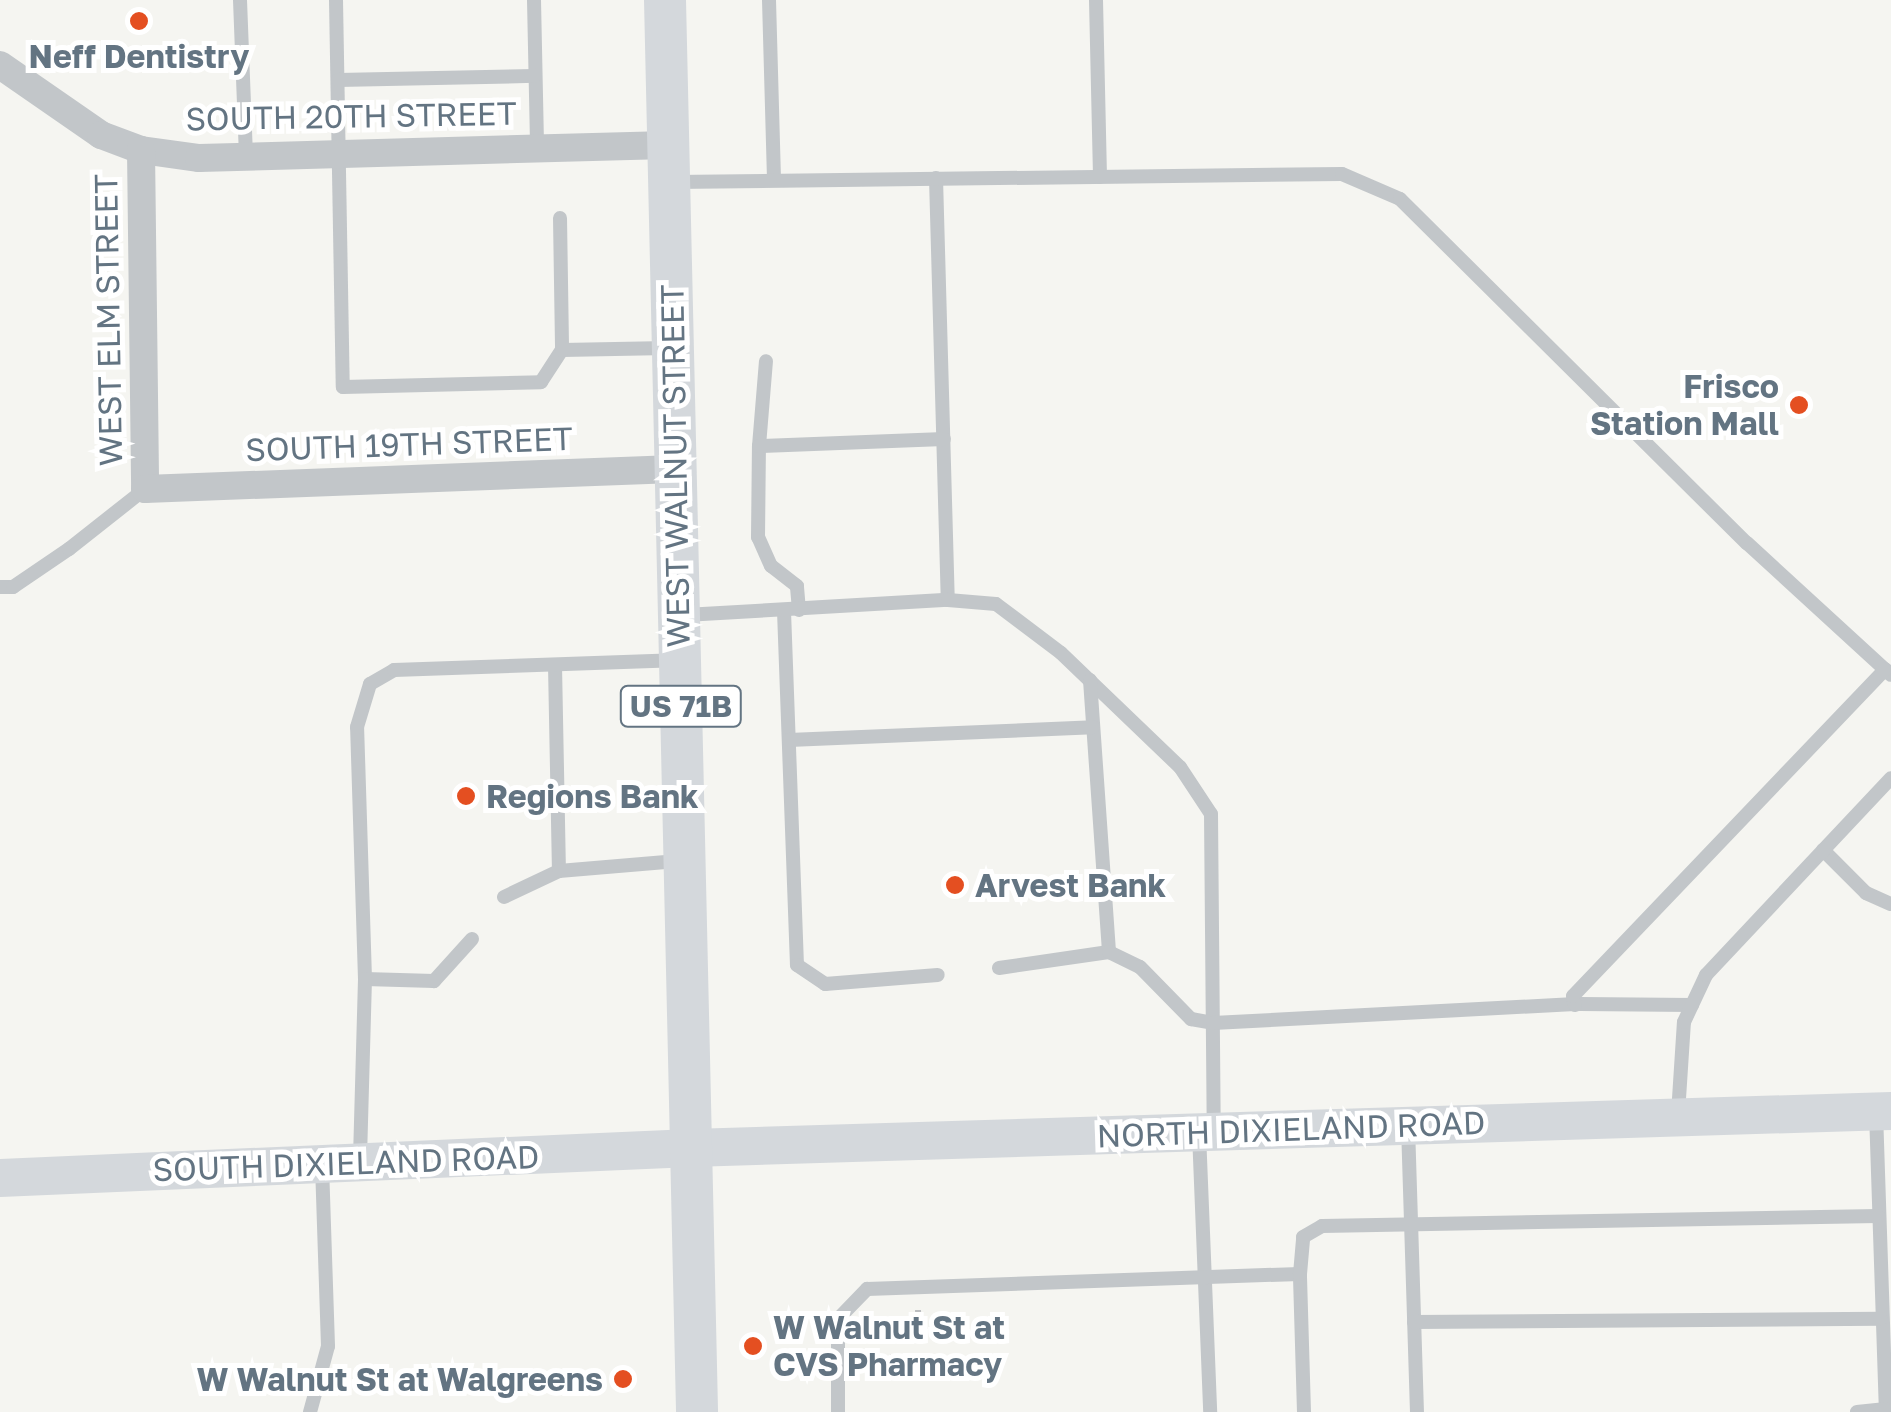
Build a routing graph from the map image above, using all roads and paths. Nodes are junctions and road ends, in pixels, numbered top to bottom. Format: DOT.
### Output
graph roads {
  1 [pos="240,0"];
  2 [pos="336,0"];
  3 [pos="534,0"];
  4 [pos="664,0"];
  5 [pos="769,0"];
  6 [pos="1096,0"];
  7 [pos="0,64"];
  8 [pos="536,76"];
  9 [pos="338,80"];
  10 [pos="538,147"];
  11 [pos="141,150"];
  12 [pos="340,153"];
  13 [pos="246,156"];
  14 [pos="668,163"];
  15 [pos="1100,177"];
  16 [pos="936,178"];
  17 [pos="774,180"];
  18 [pos="560,218"];
  19 [pos="672,348"];
  20 [pos="562,350"];
  21 [pos="766,361"];
  22 [pos="944,440"];
  23 [pos="759,446"];
  24 [pos="676,469"];
  25 [pos="145,490"];
  26 [pos="0,587"];
  27 [pos="948,600"];
  28 [pos="792,611"];
  29 [pos="679,615"];
  30 [pos="680,659"];
  31 [pos="555,665"];
  32 [pos="1888,672"];
  33 [pos="1090,680"];
  34 [pos="1094,728"];
  35 [pos="789,740"];
  36 [pos="1891,778"];
  37 [pos="1823,850"];
  38 [pos="684,861"];
  39 [pos="560,870"];
  40 [pos="504,897"];
  41 [pos="1891,904"];
  42 [pos="472,939"];
  43 [pos="1109,952"];
  44 [pos="999,968"];
  45 [pos="938,975"];
  46 [pos="365,979"];
  47 [pos="1575,1005"];
  48 [pos="1692,1005"];
  49 [pos="1214,1023"];
  50 [pos="1884,1111"];
  51 [pos="1678,1117"];
  52 [pos="1408,1126"];
  53 [pos="1207,1132"];
  54 [pos="691,1148"];
  55 [pos="360,1162"];
  56 [pos="322,1164"];
  57 [pos="0,1178"];
  58 [pos="1878,1216"];
  59 [pos="1411,1225"];
  60 [pos="1206,1274"];
  61 [pos="1300,1274"];
  62 [pos="918,1304"];
  63 [pos="1881,1319"];
  64 [pos="1414,1322"];
  65 [pos="919,1334"];
  66 [pos="891,1357"];
  67 [pos="859,1358"];
  68 [pos="1886,1411"];
  69 [pos="310,1412"];
  70 [pos="697,1412"];
  71 [pos="838,1412"];
  72 [pos="1210,1412"];
  73 [pos="1304,1412"];
  74 [pos="1417,1412"];
  75 [pos="1857,1412"];
  1 -- 13 [label="lane"];
  2 -- 9 [label="lane"];
  3 -- 8 [label="lane"];
  4 -- 14 [label="main road, WEST WALNUT STREET / US 71B"];
  5 -- 17 [label="lane"];
  6 -- 15 [label="lane"];
  7 -- 11 [label="street, SOUTH 20TH STREET"];
  8 -- 9 [label="lane"];
  8 -- 10 [label="lane"];
  9 -- 12 [label="lane"];
  10 -- 12 [label="street, SOUTH 20TH STREET"];
  10 -- 14 [label="street, SOUTH 20TH STREET"];
  11 -- 13 [label="street, SOUTH 20TH STREET"];
  11 -- 25 [label="street, WEST ELM STREET"];
  12 -- 13 [label="street, SOUTH 20TH STREET"];
  12 -- 20 [label="lane"];
  14 -- 17 [label="lane"];
  14 -- 19 [label="main road, WEST WALNUT STREET / US 71B"];
  15 -- 16 [label="lane"];
  15 -- 32 [label="lane"];
  16 -- 17 [label="lane"];
  16 -- 22 [label="lane"];
  18 -- 20 [label="lane"];
  19 -- 20 [label="lane"];
  19 -- 24 [label="main road, WEST WALNUT STREET / US 71B"];
  21 -- 23 [label="lane"];
  22 -- 23 [label="lane"];
  22 -- 27 [label="lane"];
  23 -- 28 [label="lane"];
  24 -- 25 [label="street, SOUTH 19TH STREET"];
  24 -- 29 [label="main road, WEST WALNUT STREET / US 71B"];
  25 -- 26 [label="lane"];
  27 -- 28 [label="lane"];
  27 -- 33 [label="lane"];
  28 -- 29 [label="lane"];
  28 -- 35 [label="lane"];
  29 -- 30 [label="main road, WEST WALNUT STREET / US 71B"];
  30 -- 31 [label="lane"];
  30 -- 38 [label="main road, WEST WALNUT STREET / US 71B"];
  31 -- 39 [label="lane"];
  31 -- 46 [label="lane"];
  32 -- 47 [label="lane"];
  33 -- 34 [label="lane"];
  33 -- 49 [label="lane"];
  34 -- 35 [label="lane"];
  34 -- 43 [label="lane"];
  35 -- 45 [label="lane"];
  36 -- 37 [label="lane"];
  37 -- 41 [label="lane"];
  37 -- 48 [label="lane"];
  38 -- 39 [label="lane"];
  38 -- 54 [label="main road, WEST WALNUT STREET / US 71B"];
  39 -- 40 [label="lane"];
  42 -- 46 [label="lane"];
  43 -- 44 [label="lane"];
  43 -- 49 [label="lane"];
  46 -- 55 [label="lane"];
  47 -- 48 [label="lane"];
  47 -- 49 [label="lane"];
  48 -- 51 [label="lane"];
  49 -- 53 [label="lane"];
  50 -- 51 [label="main road, NORTH DIXIELAND ROAD"];
  50 -- 58 [label="lane"];
  51 -- 52 [label="main road, NORTH DIXIELAND ROAD"];
  52 -- 53 [label="main road, NORTH DIXIELAND ROAD"];
  52 -- 59 [label="lane"];
  53 -- 54 [label="main road, NORTH DIXIELAND ROAD"];
  53 -- 60 [label="lane"];
  54 -- 55 [label="main road, SOUTH DIXIELAND ROAD"];
  54 -- 70 [label="main road, WEST WALNUT STREET / US 71B"];
  55 -- 56 [label="main road, SOUTH DIXIELAND ROAD"];
  56 -- 57 [label="main road, SOUTH DIXIELAND ROAD"];
  56 -- 69 [label="lane"];
  58 -- 59 [label="lane"];
  58 -- 63 [label="lane"];
  59 -- 61 [label="lane"];
  59 -- 64 [label="lane"];
  60 -- 61 [label="lane"];
  60 -- 71 [label="lane"];
  60 -- 72 [label="lane"];
  61 -- 73 [label="lane"];
  62 -- 65 [label="path"];
  63 -- 64 [label="lane"];
  63 -- 68 [label="lane"];
  64 -- 74 [label="lane"];
  66 -- 67 [label="path"];
  68 -- 75 [label="lane"];
}
